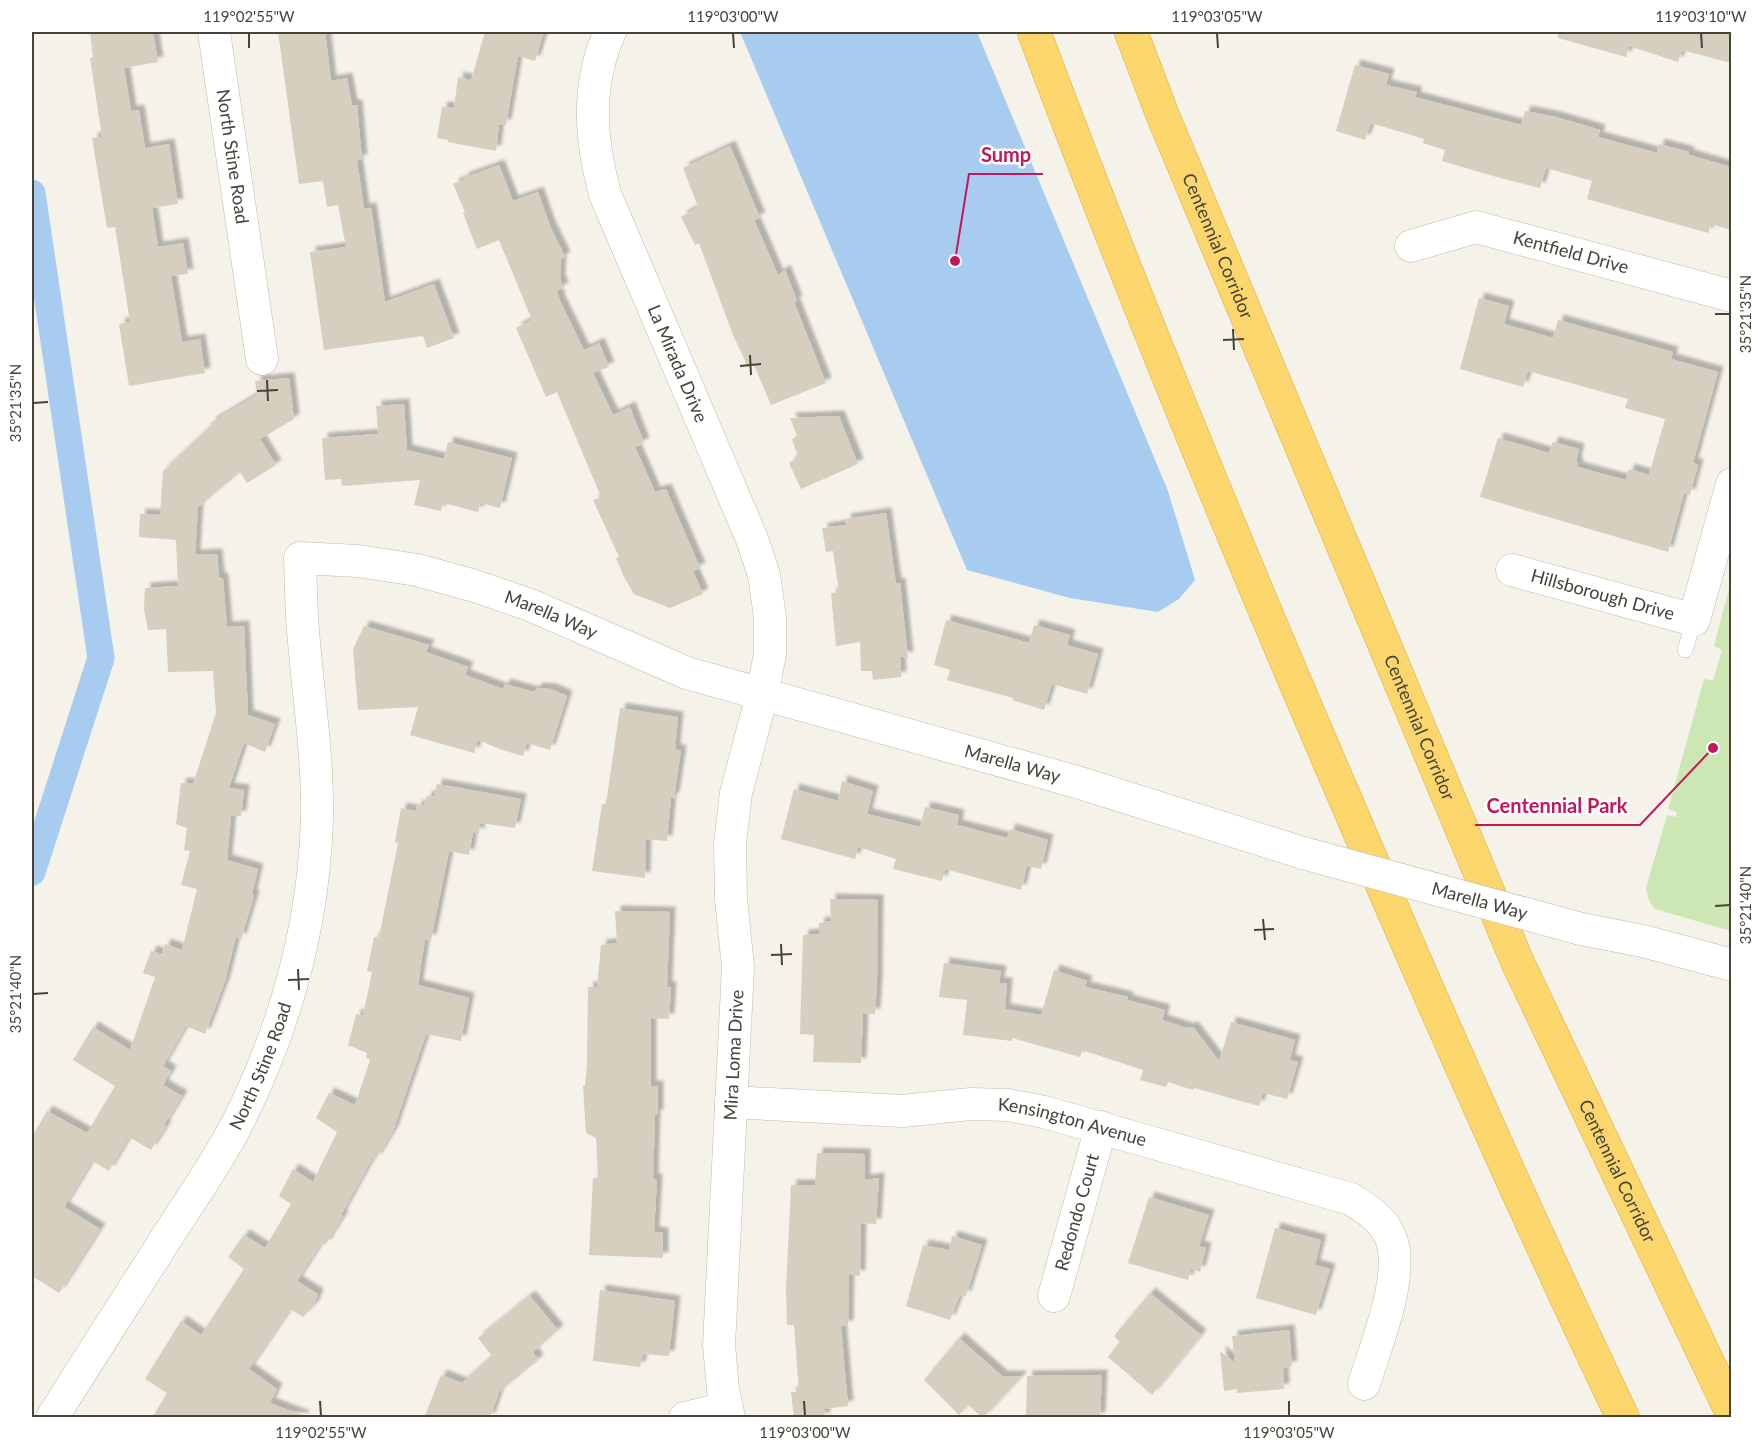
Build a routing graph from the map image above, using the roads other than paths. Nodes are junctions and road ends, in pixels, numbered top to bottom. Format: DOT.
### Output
graph roads {
  1 [pos="214,32"];
  2 [pos="610,32"];
  3 [pos="1034,32"];
  4 [pos="1131,32"];
  5 [pos="1411,246"];
  6 [pos="1731,296"];
  7 [pos="262,359"];
  8 [pos="1731,484"];
  9 [pos="300,558"];
  10 [pos="1512,570"];
  11 [pos="1694,620"];
  12 [pos="1684,650"];
  13 [pos="762,694"];
  14 [pos="1731,965"];
  15 [pos="731,1102"];
  16 [pos="1101,1128"];
  17 [pos="1054,1296"];
  18 [pos="1364,1384"];
  19 [pos="728,1413"];
  20 [pos="1731,1413"];
  21 [pos="52,1418"];
  22 [pos="685,1418"];
  23 [pos="1623,1418"];
  1 -- 7 [label="street, North Stine Road"];
  2 -- 13 [label="street, La Mirada Drive"];
  3 -- 23 [label="highway"];
  4 -- 20 [label="highway, Centennial Corridor"];
  5 -- 6 [label="street, Kentfield Drive"];
  8 -- 11 [label="street"];
  9 -- 13 [label="street, Marella Way"];
  9 -- 21 [label="street, North Stine Road"];
  10 -- 11 [label="street, Hillsborough Drive"];
  11 -- 12 [label="lane"];
  13 -- 14 [label="street, Marella Way, bridge"];
  13 -- 15 [label="street, Mira Loma Drive"];
  15 -- 16 [label="street, Kensington Avenue"];
  15 -- 19 [label="street, Mira Loma Drive"];
  16 -- 17 [label="street, Redondo Court"];
  16 -- 18 [label="street, Kensington Avenue"];
  19 -- 22 [label="street"];
}
